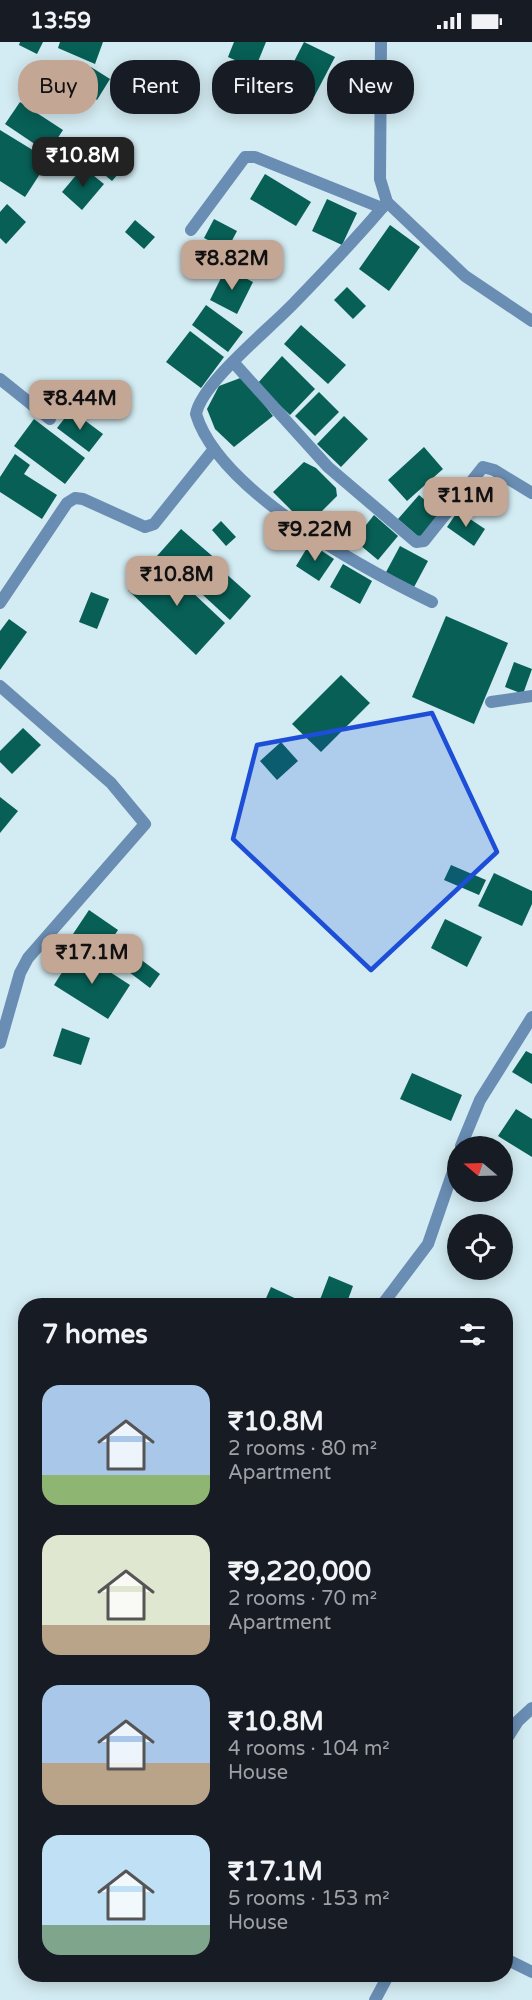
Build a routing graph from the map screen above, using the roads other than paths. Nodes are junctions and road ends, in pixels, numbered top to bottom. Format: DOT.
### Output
graph roads {
  1 [pos="381,42"];
  2 [pos="385,205"];
  3 [pos="191,230"];
  4 [pos="532,321"];
  5 [pos="234,363"];
  6 [pos="0,379"];
  7 [pos="50,419"];
  8 [pos="214,448"];
  9 [pos="532,493"];
  10 [pos="432,602"];
  11 [pos="0,603"];
  12 [pos="0,686"];
  13 [pos="532,696"];
  14 [pos="490,702"];
  15 [pos="532,1017"];
  16 [pos="0,1043"];
  17 [pos="465,1136"];
  18 [pos="447,1189"];
  19 [pos="387,1298"];
  20 [pos="532,1708"];
  21 [pos="513,1728"];
  22 [pos="513,1962"];
  23 [pos="532,1972"];
  24 [pos="384,1982"];
  25 [pos="375,2000"];
  1 -- 2 [label="street"];
  2 -- 3 [label="street"];
  2 -- 4 [label="street"];
  2 -- 5 [label="street"];
  5 -- 8 [label="street"];
  5 -- 9 [label="street"];
  6 -- 7 [label="street"];
  8 -- 10 [label="street"];
  8 -- 11 [label="street"];
  12 -- 16 [label="street"];
  13 -- 14 [label="street"];
  15 -- 17 [label="street"];
  18 -- 19 [label="street"];
  20 -- 21 [label="street"];
  22 -- 23 [label="street"];
  24 -- 25 [label="street"];
}
